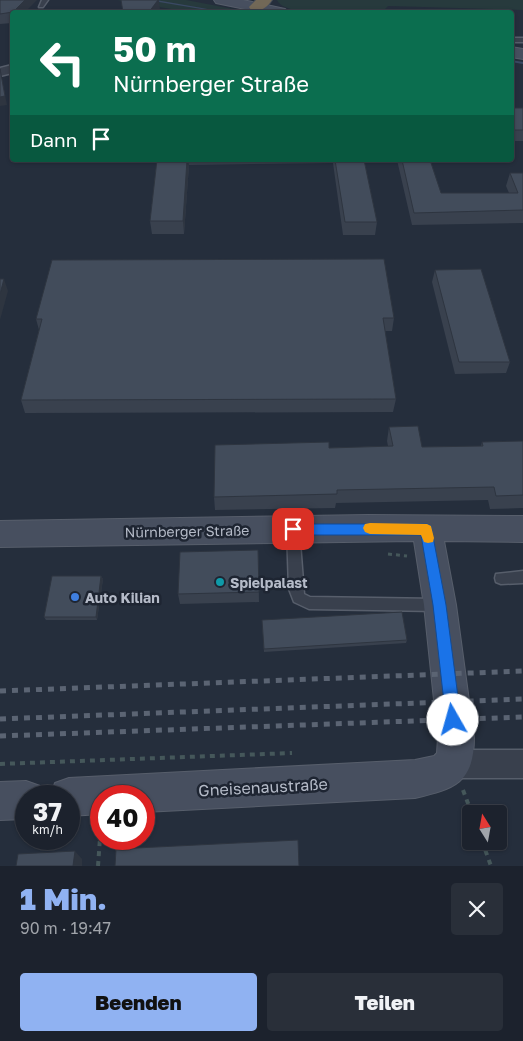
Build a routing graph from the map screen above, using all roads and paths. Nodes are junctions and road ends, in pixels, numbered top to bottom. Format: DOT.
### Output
graph roads {
  1 [pos="221,0"];
  2 [pos="251,3"];
  3 [pos="274,10"];
  4 [pos="523,528"];
  5 [pos="293,529"];
  6 [pos="427,530"];
  7 [pos="0,534"];
  8 [pos="523,577"];
  9 [pos="502,578"];
  10 [pos="440,605"];
  11 [pos="299,753"];
  12 [pos="0,764"];
  13 [pos="454,764"];
  14 [pos="523,764"];
  15 [pos="80,797"];
  16 [pos="15,800"];
  17 [pos="0,801"];
  18 [pos="99,850"];
  19 [pos="485,850"];
  20 [pos="98,866"];
  21 [pos="491,866"];
  1 -- 2 [label="street"];
  2 -- 3 [label="street"];
  4 -- 6 [label="street, Nürnberger Straße"];
  5 -- 6 [label="street, Nürnberger Straße"];
  5 -- 7 [label="street, Nürnberger Straße"];
  5 -- 10 [label="lane"];
  6 -- 10 [label="street"];
  8 -- 9 [label="lane"];
  10 -- 13 [label="street"];
  11 -- 12 [label="path"];
  13 -- 14 [label="street, Gneisenaustraße"];
  13 -- 15 [label="street, Gneisenaustraße"];
  16 -- 17 [label="street"];
  18 -- 20 [label="path"];
  19 -- 21 [label="path"];
}
